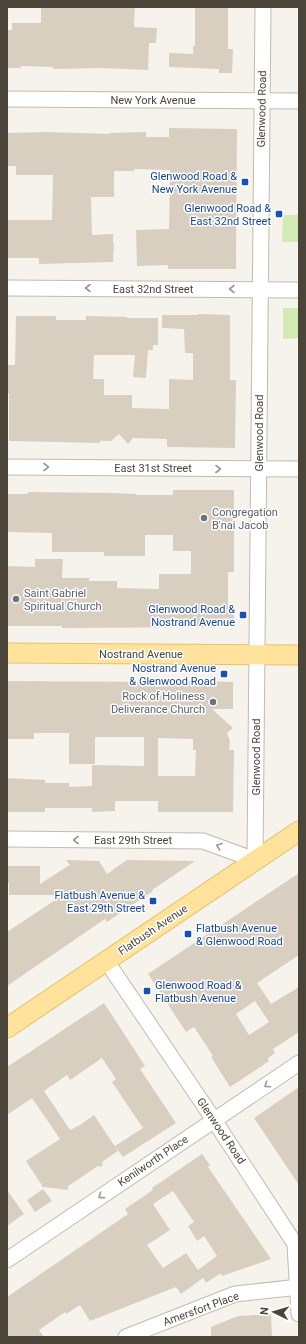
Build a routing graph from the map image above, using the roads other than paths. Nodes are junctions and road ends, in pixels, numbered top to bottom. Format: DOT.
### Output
graph roads {
  1 [pos="262,7"];
  2 [pos="7,99"];
  3 [pos="262,101"];
  4 [pos="299,101"];
  5 [pos="7,288"];
  6 [pos="260,290"];
  7 [pos="299,290"];
  8 [pos="7,467"];
  9 [pos="259,469"];
  10 [pos="299,469"];
  11 [pos="7,653"];
  12 [pos="257,654"];
  13 [pos="299,655"];
  14 [pos="299,831"];
  15 [pos="7,839"];
  16 [pos="256,860"];
  17 [pos="106,962"];
  18 [pos="7,1028"];
  19 [pos="299,1063"];
  20 [pos="214,1120"];
  21 [pos="7,1260"];
  22 [pos="299,1286"];
  23 [pos="299,1314"];
  24 [pos="126,1337"];
  1 -- 3 [label="street, Glenwood Road"];
  2 -- 3 [label="street, New York Avenue"];
  3 -- 4 [label="street, New York Avenue"];
  3 -- 6 [label="street, Glenwood Road"];
  6 -- 5 [label="street, East 32nd Street, one-way"];
  6 -- 7 [label="street, East 32nd Street"];
  6 -- 9 [label="street, Glenwood Road"];
  8 -- 9 [label="street, East 31st Street, one-way"];
  9 -- 10 [label="street, East 31st Street"];
  9 -- 12 [label="street, Glenwood Road"];
  11 -- 12 [label="main road, Nostrand Avenue"];
  12 -- 13 [label="main road, Nostrand Avenue"];
  12 -- 16 [label="street, Glenwood Road"];
  14 -- 16 [label="main road, Flatbush Avenue"];
  16 -- 15 [label="street, East 29th Street, one-way"];
  16 -- 17 [label="main road, Flatbush Avenue"];
  17 -- 18 [label="main road, Flatbush Avenue"];
  17 -- 20 [label="street, Glenwood Road"];
  19 -- 20 [label="street, Kenilworth Place, one-way"];
  20 -- 21 [label="street, Kenilworth Place, one-way"];
  20 -- 22 [label="street, Glenwood Road"];
  22 -- 23 [label="street, Glenwood Road"];
  22 -- 24 [label="street, Amersfort Place"];
}
